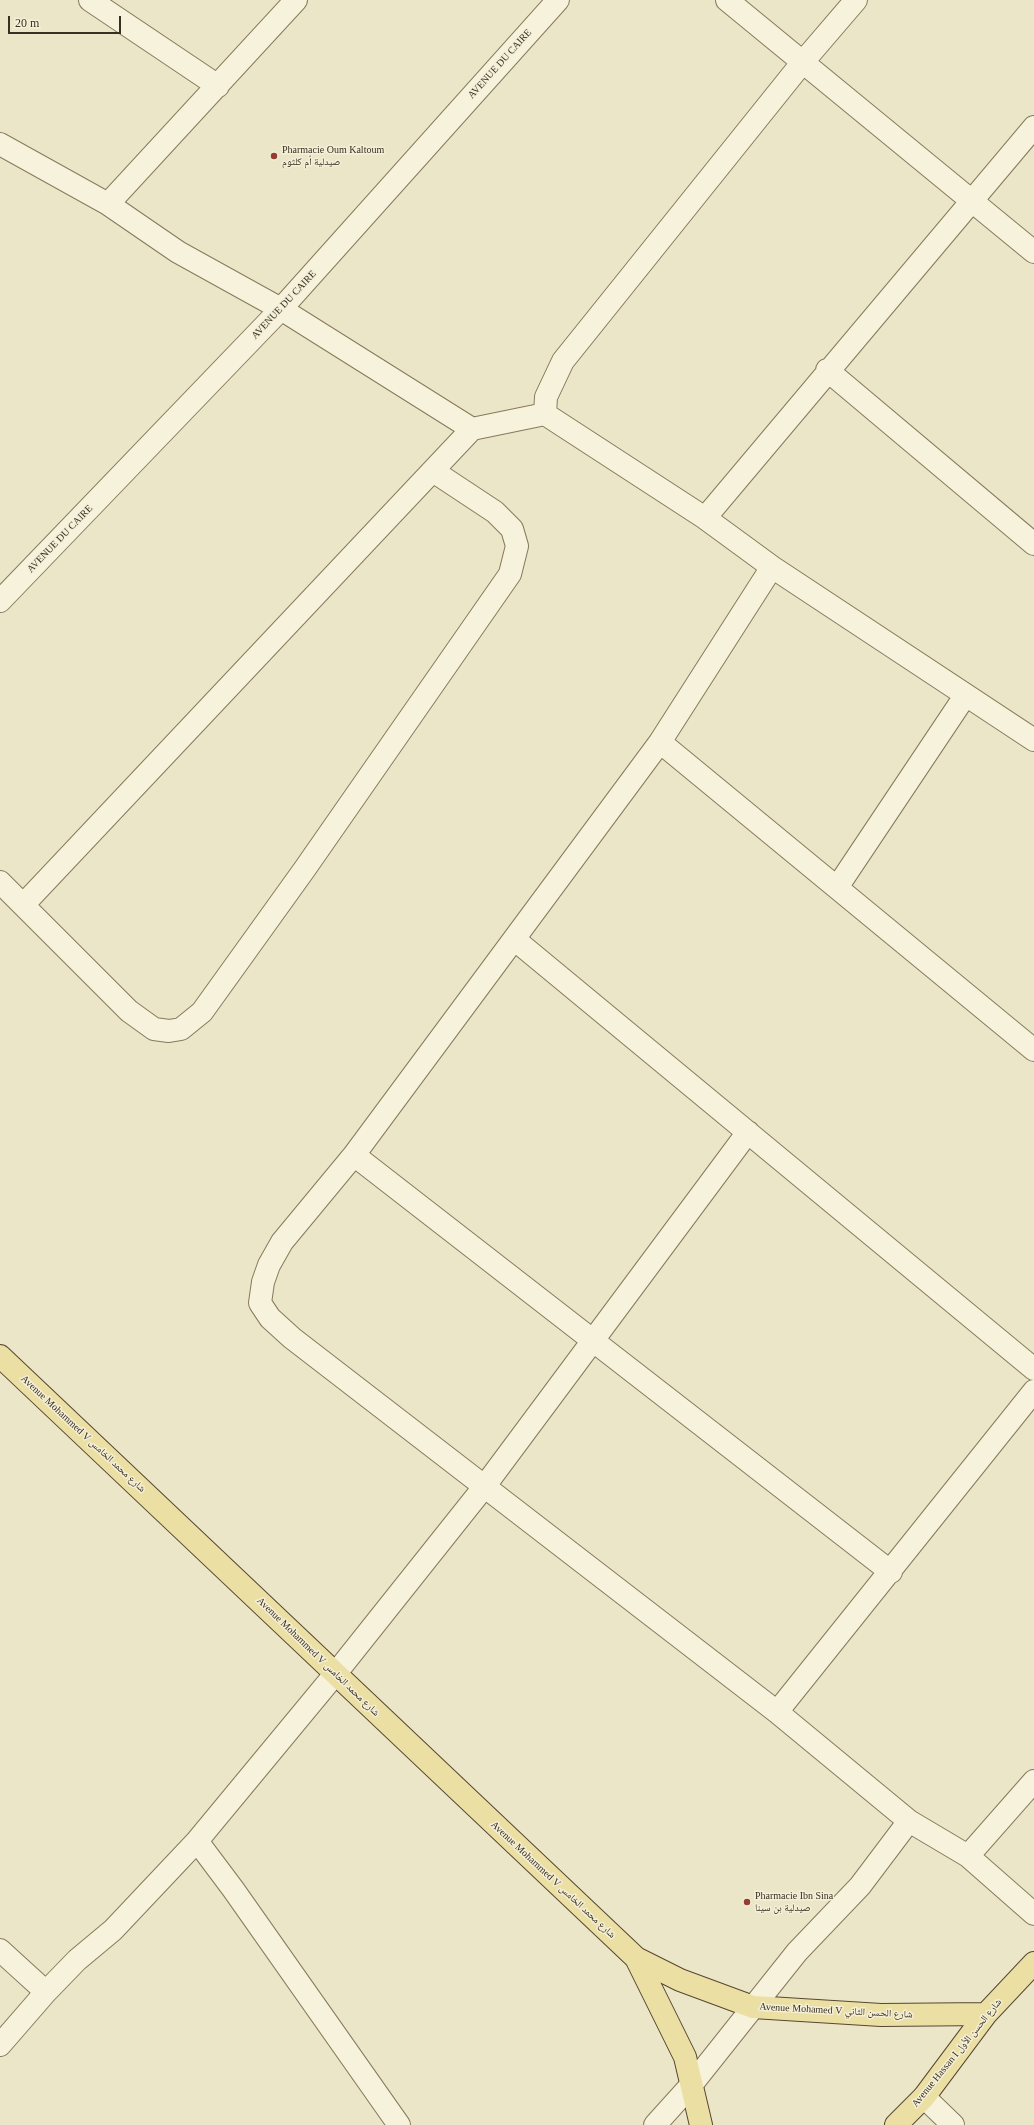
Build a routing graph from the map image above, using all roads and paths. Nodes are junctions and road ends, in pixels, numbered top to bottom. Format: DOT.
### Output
graph roads {
  1 [pos="90,0"];
  2 [pos="296,0"];
  3 [pos="558,0"];
  4 [pos="727,0"];
  5 [pos="856,0"];
  6 [pos="802,63"];
  7 [pos="218,86"];
  8 [pos="1034,127"];
  9 [pos="0,144"];
  10 [pos="972,202"];
  11 [pos="108,204"];
  12 [pos="1034,252"];
  13 [pos="281,309"];
  14 [pos="827,370"];
  15 [pos="545,414"];
  16 [pos="472,429"];
  17 [pos="433,471"];
  18 [pos="705,518"];
  19 [pos="1034,544"];
  20 [pos="772,567"];
  21 [pos="0,601"];
  22 [pos="965,696"];
  23 [pos="1034,740"];
  24 [pos="660,742"];
  25 [pos="0,882"];
  26 [pos="838,886"];
  27 [pos="24,904"];
  28 [pos="514,939"];
  29 [pos="1034,1050"];
  30 [pos="748,1132"];
  31 [pos="354,1155"];
  32 [pos="593,1340"];
  33 [pos="0,1356"];
  34 [pos="1034,1369"];
  35 [pos="1034,1391"];
  36 [pos="484,1487"];
  37 [pos="891,1572"];
  38 [pos="336,1673"];
  39 [pos="777,1712"];
  40 [pos="1034,1781"];
  41 [pos="909,1821"];
  42 [pos="197,1841"];
  43 [pos="968,1856"];
  44 [pos="1034,1914"];
  45 [pos="0,1950"];
  46 [pos="636,1958"];
  47 [pos="1034,1963"];
  48 [pos="46,1992"];
  49 [pos="753,2007"];
  50 [pos="986,2014"];
  51 [pos="0,2045"];
  52 [pos="692,2084"];
  53 [pos="924,2097"];
  54 [pos="400,2125"];
  55 [pos="655,2125"];
  56 [pos="701,2125"];
  57 [pos="896,2125"];
  58 [pos="953,2125"];
  1 -- 7 [label="street"];
  2 -- 7 [label="street"];
  3 -- 13 [label="street, AVENUE DU CAIRE"];
  4 -- 6 [label="street"];
  5 -- 6 [label="street"];
  6 -- 10 [label="street"];
  6 -- 15 [label="street"];
  7 -- 11 [label="street"];
  8 -- 10 [label="street"];
  9 -- 11 [label="street"];
  10 -- 12 [label="street"];
  10 -- 14 [label="street"];
  11 -- 13 [label="street"];
  13 -- 16 [label="street"];
  13 -- 21 [label="street, AVENUE DU CAIRE"];
  14 -- 18 [label="street"];
  14 -- 19 [label="street"];
  15 -- 16 [label="street"];
  15 -- 18 [label="street"];
  16 -- 17 [label="street"];
  17 -- 27 [label="street"];
  17 -- 27 [label="street"];
  18 -- 20 [label="street"];
  20 -- 22 [label="street"];
  20 -- 24 [label="street"];
  22 -- 23 [label="street"];
  22 -- 26 [label="street"];
  24 -- 26 [label="street"];
  24 -- 28 [label="street"];
  25 -- 27 [label="street"];
  26 -- 29 [label="street"];
  28 -- 30 [label="street"];
  28 -- 31 [label="street"];
  30 -- 32 [label="street"];
  30 -- 34 [label="street"];
  31 -- 32 [label="street"];
  31 -- 36 [label="street"];
  32 -- 36 [label="street"];
  32 -- 37 [label="street"];
  33 -- 38 [label="main road, Avenue Mohammed V شارع محمد الخامس"];
  35 -- 37 [label="street"];
  36 -- 38 [label="street"];
  36 -- 39 [label="street"];
  37 -- 39 [label="street"];
  38 -- 42 [label="street"];
  38 -- 46 [label="main road, Avenue Mohammed V شارع محمد الخامس"];
  39 -- 41 [label="street"];
  40 -- 43 [label="street"];
  41 -- 43 [label="street"];
  41 -- 49 [label="street"];
  42 -- 48 [label="street"];
  42 -- 54 [label="street"];
  43 -- 44 [label="street"];
  45 -- 48 [label="street"];
  46 -- 49 [label="main road, Avenue Mohamed V شارع الحسن الثاني"];
  46 -- 52 [label="main road"];
  47 -- 50 [label="main road, Avenue Hassan I شارع الحسن الأول"];
  48 -- 51 [label="street"];
  49 -- 50 [label="main road, Avenue Mohamed V شارع الحسن الثاني"];
  49 -- 52 [label="street"];
  50 -- 53 [label="main road, Avenue Hassan I شارع الحسن الأول"];
  52 -- 55 [label="street"];
  52 -- 56 [label="main road"];
  53 -- 57 [label="main road, Avenue Hassan I شارع الحسن الأول"];
  53 -- 58 [label="street"];
}
